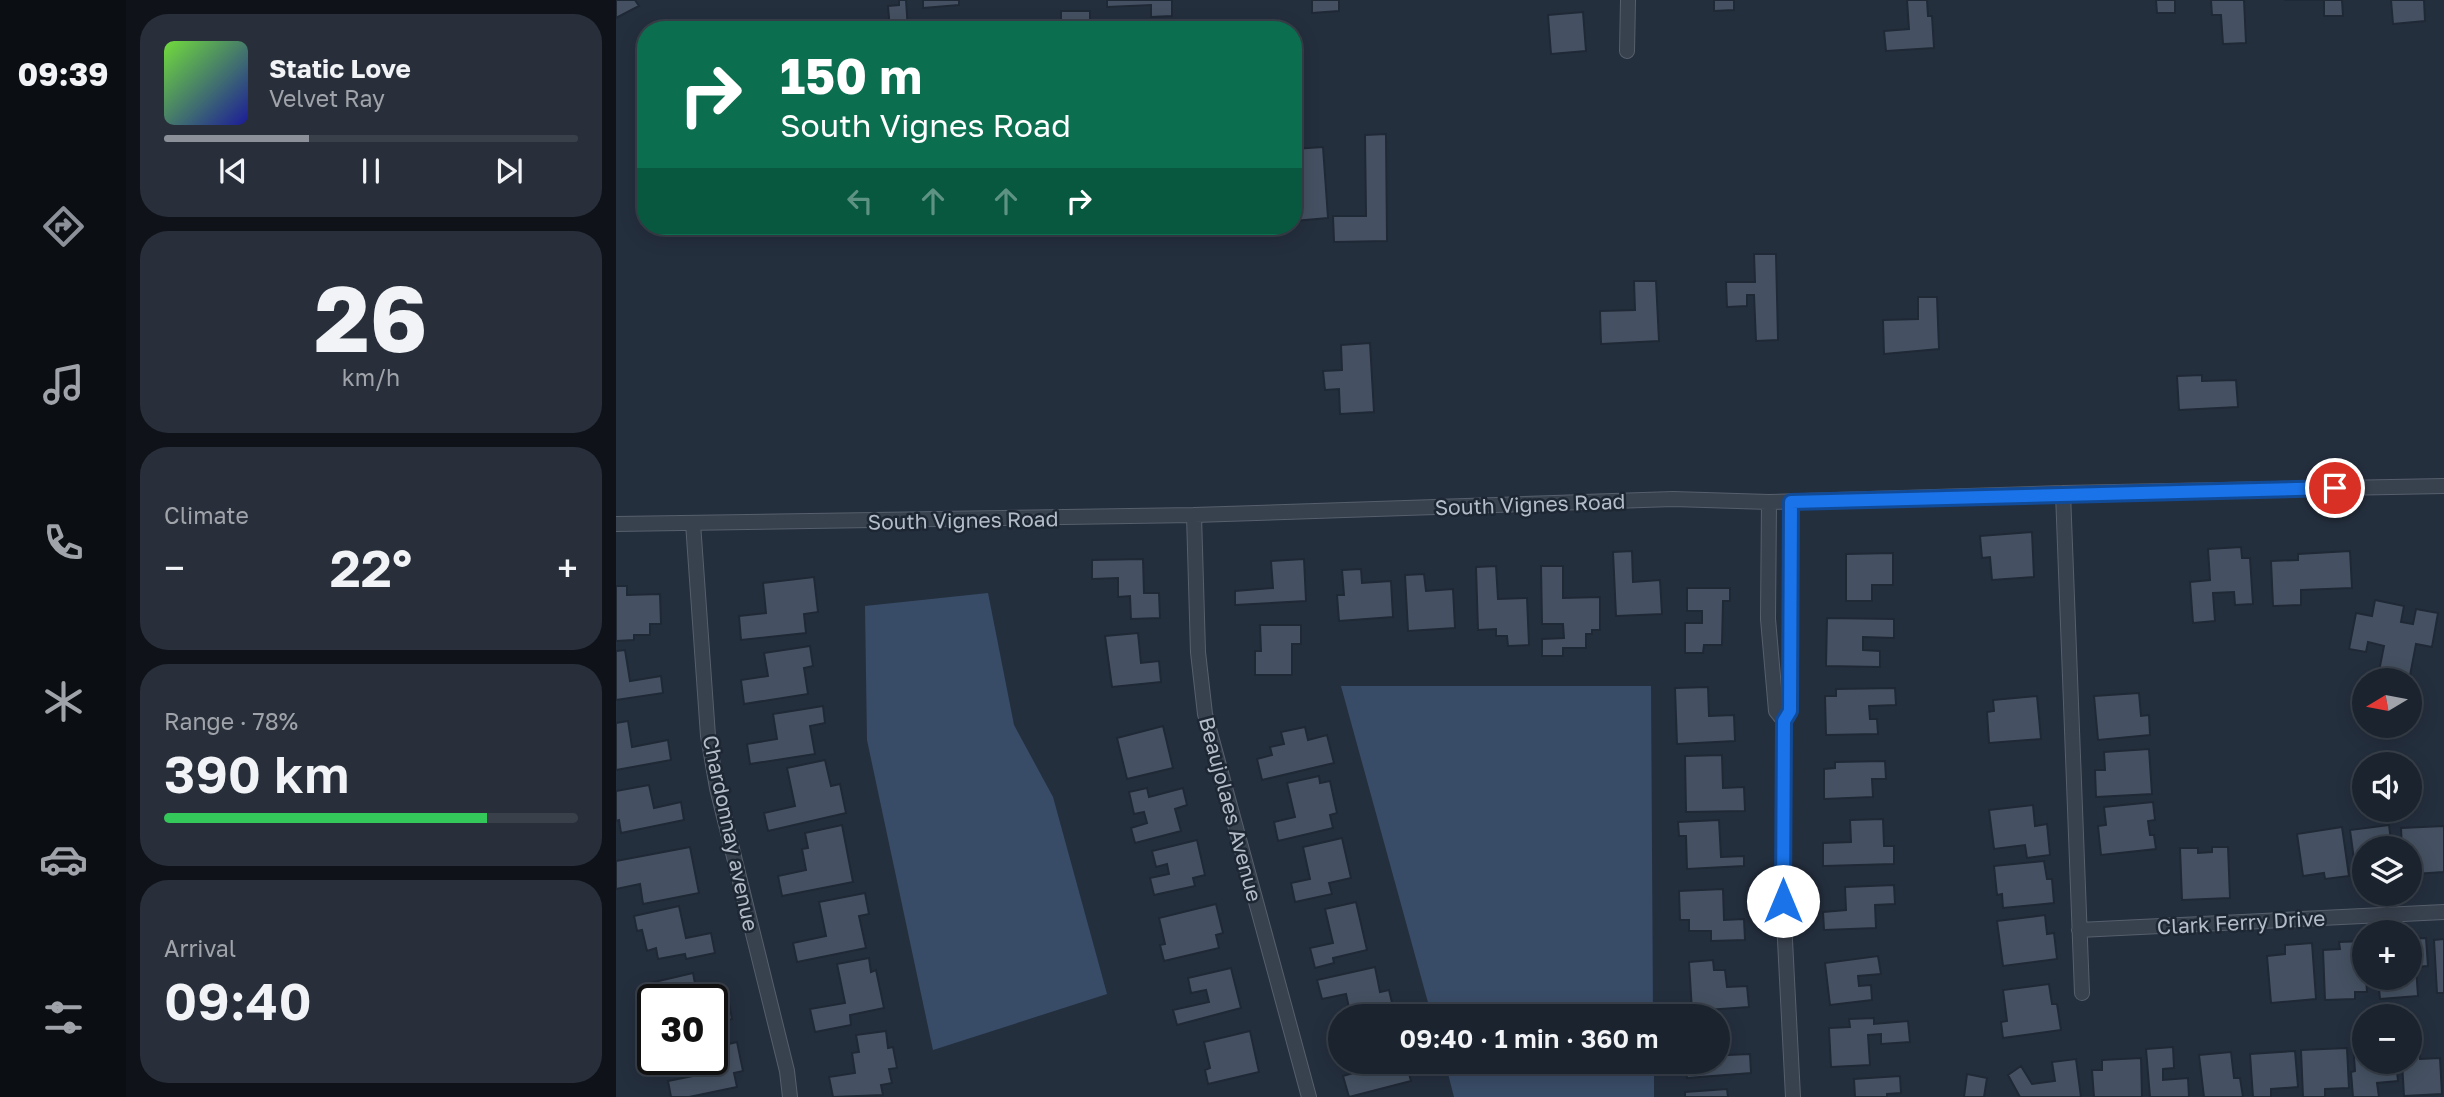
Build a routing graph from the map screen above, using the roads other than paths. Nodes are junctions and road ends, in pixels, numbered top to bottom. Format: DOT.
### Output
graph roads {
  1 [pos="1628,0"];
  2 [pos="1628,51"];
  3 [pos="2444,486"];
  4 [pos="2063,493"];
  5 [pos="1769,502"];
  6 [pos="1791,502"];
  7 [pos="1194,515"];
  8 [pos="693,523"];
  9 [pos="616,524"];
  10 [pos="1784,721"];
  11 [pos="2444,912"];
  12 [pos="2079,930"];
  13 [pos="2082,992"];
  14 [pos="790,1097"];
  15 [pos="1309,1097"];
  16 [pos="1793,1097"];
  1 -- 2 [label="street"];
  3 -- 4 [label="street, South Vignes Road"];
  4 -- 6 [label="street, South Vignes Road"];
  4 -- 12 [label="street"];
  5 -- 6 [label="street, South Vignes Road"];
  5 -- 7 [label="street, South Vignes Road"];
  5 -- 10 [label="street"];
  6 -- 10 [label="street"];
  7 -- 8 [label="street, South Vignes Road"];
  7 -- 15 [label="street, Beaujolaes Avenue"];
  8 -- 9 [label="street, South Vignes Road"];
  8 -- 14 [label="street, Chardonnay avenue"];
  10 -- 16 [label="street"];
  11 -- 12 [label="street, Clark Ferry Drive"];
  12 -- 13 [label="street"];
}
